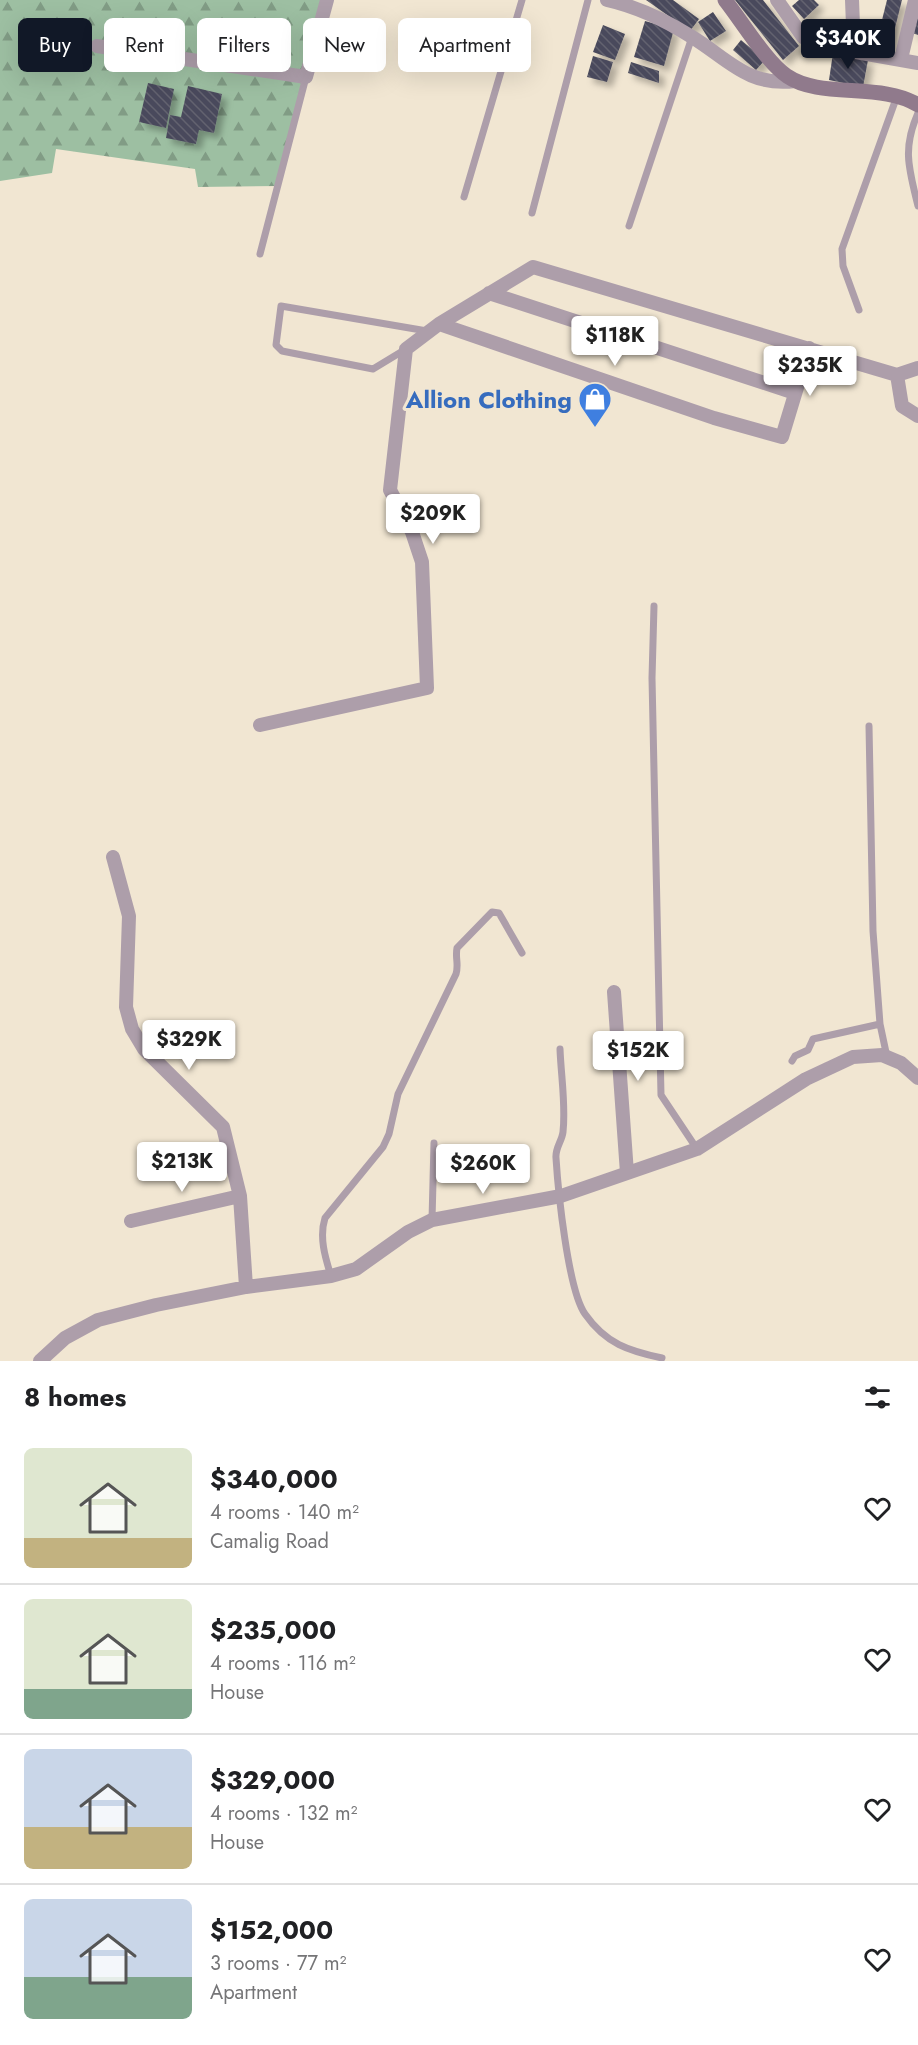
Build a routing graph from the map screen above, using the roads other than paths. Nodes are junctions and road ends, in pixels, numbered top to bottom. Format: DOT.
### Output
graph roads {
  1 [pos="327,0"];
  2 [pos="522,0"];
  3 [pos="588,0"];
  4 [pos="607,0"];
  5 [pos="725,0"];
  6 [pos="777,0"];
  7 [pos="852,0"];
  8 [pos="915,0"];
  9 [pos="692,37"];
  10 [pos="97,46"];
  11 [pos="854,51"];
  12 [pos="901,59"];
  13 [pos="918,63"];
  14 [pos="306,77"];
  15 [pos="795,81"];
  16 [pos="897,96"];
  17 [pos="918,105"];
  18 [pos="918,113"];
  19 [pos="464,197"];
  20 [pos="918,206"];
  21 [pos="532,213"];
  22 [pos="629,226"];
  23 [pos="261,254"];
  24 [pos="489,293"];
  25 [pos="860,310"];
  26 [pos="434,328"];
  27 [pos="809,348"];
  28 [pos="406,349"];
  29 [pos="918,368"];
  30 [pos="897,375"];
  31 [pos="795,393"];
  32 [pos="918,416"];
  33 [pos="654,606"];
  34 [pos="261,725"];
  35 [pos="869,726"];
  36 [pos="113,857"];
  37 [pos="522,953"];
  38 [pos="615,992"];
  39 [pos="880,1024"];
  40 [pos="560,1049"];
  41 [pos="887,1057"];
  42 [pos="792,1061"];
  43 [pos="918,1078"];
  44 [pos="434,1143"];
  45 [pos="697,1149"];
  46 [pos="627,1173"];
  47 [pos="240,1196"];
  48 [pos="561,1197"];
  49 [pos="432,1220"];
  50 [pos="131,1221"];
  51 [pos="331,1276"];
  52 [pos="246,1287"];
  53 [pos="662,1358"];
  54 [pos="40,1361"];
  1 -- 14 [label="street"];
  2 -- 19 [label="lane"];
  3 -- 21 [label="lane"];
  4 -- 9 [label="street"];
  5 -- 15 [label="main road"];
  6 -- 11 [label="street"];
  7 -- 11 [label="street"];
  8 -- 12 [label="street"];
  9 -- 15 [label="street"];
  9 -- 22 [label="lane"];
  10 -- 14 [label="street"];
  11 -- 12 [label="street"];
  12 -- 13 [label="street"];
  14 -- 23 [label="lane"];
  15 -- 16 [label="main road"];
  16 -- 17 [label="main road"];
  16 -- 25 [label="lane"];
  18 -- 20 [label="lane"];
  24 -- 26 [label="street"];
  24 -- 27 [label="street"];
  24 -- 31 [label="street"];
  26 -- 28 [label="street"];
  26 -- 28 [label="lane"];
  26 -- 31 [label="street"];
  27 -- 30 [label="street"];
  27 -- 31 [label="street"];
  28 -- 34 [label="street"];
  29 -- 30 [label="street"];
  30 -- 32 [label="street"];
  33 -- 45 [label="lane"];
  35 -- 39 [label="lane"];
  36 -- 47 [label="street"];
  37 -- 51 [label="lane"];
  38 -- 46 [label="street"];
  39 -- 41 [label="lane"];
  39 -- 42 [label="lane"];
  40 -- 48 [label="lane"];
  41 -- 43 [label="street"];
  41 -- 45 [label="street"];
  44 -- 49 [label="lane"];
  45 -- 46 [label="street"];
  46 -- 48 [label="street"];
  47 -- 50 [label="street"];
  47 -- 52 [label="street"];
  48 -- 49 [label="street"];
  48 -- 53 [label="lane"];
  49 -- 51 [label="street"];
  51 -- 52 [label="street"];
  52 -- 54 [label="street"];
}
